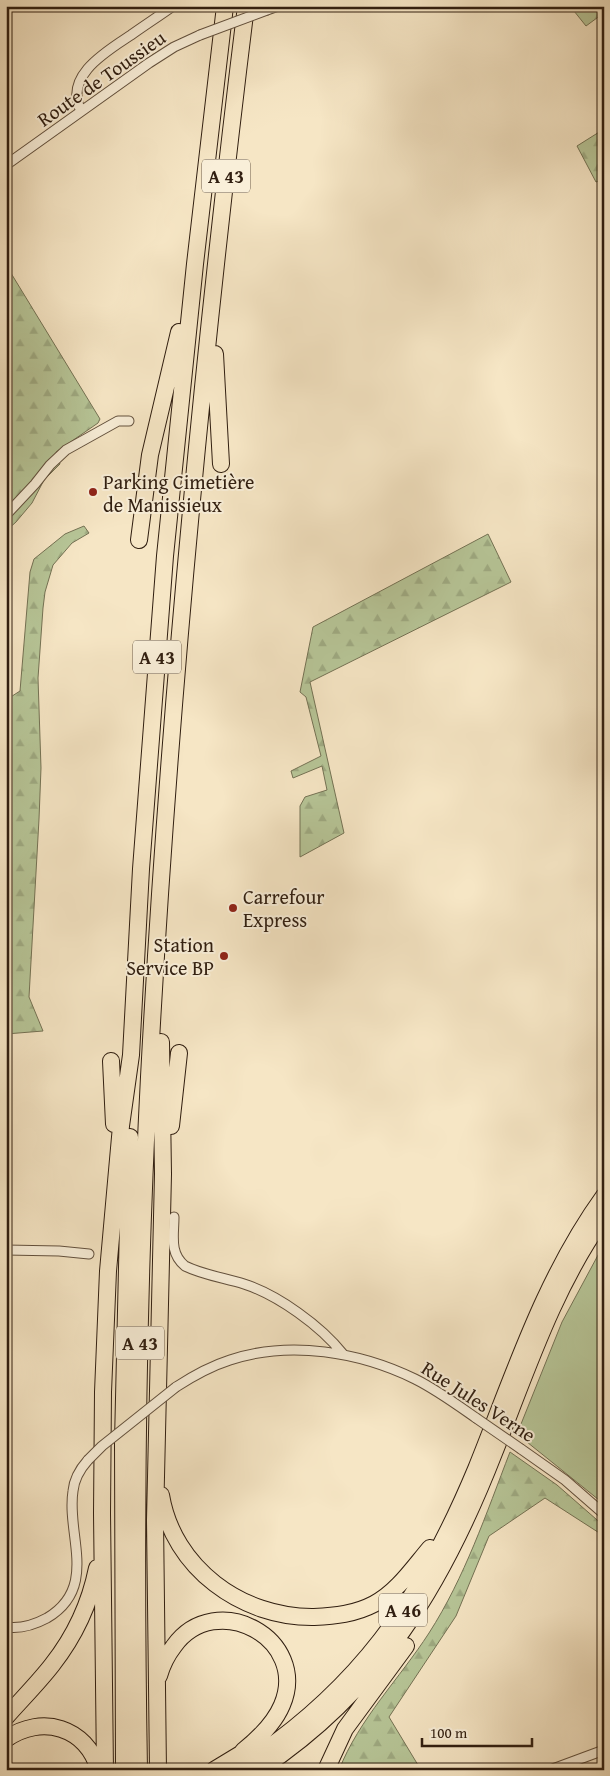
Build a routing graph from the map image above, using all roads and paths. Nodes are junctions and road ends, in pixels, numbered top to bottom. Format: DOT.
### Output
graph roads {
  1 [pos="173,6"];
  2 [pos="225,6"];
  3 [pos="246,6"];
  4 [pos="278,6"];
  5 [pos="81,111"];
  6 [pos="6,166"];
  7 [pos="195,264"];
  8 [pos="212,302"];
  9 [pos="129,421"];
  10 [pos="221,464"];
  11 [pos="6,515"];
  12 [pos="139,540"];
  13 [pos="159,917"];
  14 [pos="179,1053"];
  15 [pos="131,1055"];
  16 [pos="111,1061"];
  17 [pos="116,1181"];
  18 [pos="604,1196"];
  19 [pos="168,1213"];
  20 [pos="604,1217"];
  21 [pos="6,1250"];
  22 [pos="88,1254"];
  23 [pos="343,1354"];
  24 [pos="503,1400"];
  25 [pos="494,1454"];
  26 [pos="157,1470"];
  27 [pos="102,1513"];
  28 [pos="604,1514"];
  29 [pos="430,1548"];
  30 [pos="6,1627"];
  31 [pos="406,1645"];
  32 [pos="157,1691"];
  33 [pos="6,1718"];
  34 [pos="6,1739"];
  35 [pos="604,1750"];
  36 [pos="235,1764"];
  37 [pos="99,1770"];
  38 [pos="105,1770"];
  39 [pos="124,1770"];
  40 [pos="139,1770"];
  41 [pos="158,1770"];
  42 [pos="214,1770"];
  43 [pos="259,1770"];
  44 [pos="277,1770"];
  45 [pos="326,1770"];
  46 [pos="550,1770"];
  1 -- 5 [label="street"];
  2 -- 7 [label="highway, A 43"];
  3 -- 8 [label="highway, A 43"];
  4 -- 5 [label="street, Route de Toussieu, bridge"];
  5 -- 6 [label="street, Route de Toussieu"];
  7 -- 12 [label="highway"];
  7 -- 15 [label="highway, A 43"];
  8 -- 10 [label="highway"];
  8 -- 13 [label="highway, A 43"];
  9 -- 11 [label="street"];
  13 -- 19 [label="highway"];
  13 -- 40 [label="highway, A 43"];
  14 -- 19 [label="highway"];
  15 -- 17 [label="highway"];
  15 -- 39 [label="highway, A 43"];
  16 -- 17 [label="highway"];
  17 -- 27 [label="highway"];
  18 -- 24 [label="highway, A 46"];
  19 -- 23 [label="street"];
  19 -- 26 [label="highway"];
  20 -- 25 [label="highway, A 46"];
  21 -- 22 [label="street"];
  23 -- 28 [label="street, Rue Jules Verne, bridge"];
  23 -- 30 [label="street, Rue Jules Verne, bridge"];
  24 -- 29 [label="highway"];
  24 -- 36 [label="highway, A 46"];
  25 -- 31 [label="highway"];
  25 -- 43 [label="highway, A 46"];
  26 -- 29 [label="highway"];
  26 -- 32 [label="highway"];
  27 -- 33 [label="highway"];
  27 -- 38 [label="highway"];
  29 -- 36 [label="highway"];
  31 -- 44 [label="highway"];
  31 -- 45 [label="highway"];
  32 -- 36 [label="highway"];
  32 -- 41 [label="highway"];
  34 -- 37 [label="highway"];
  35 -- 46 [label="street"];
  36 -- 42 [label="highway"];
}
